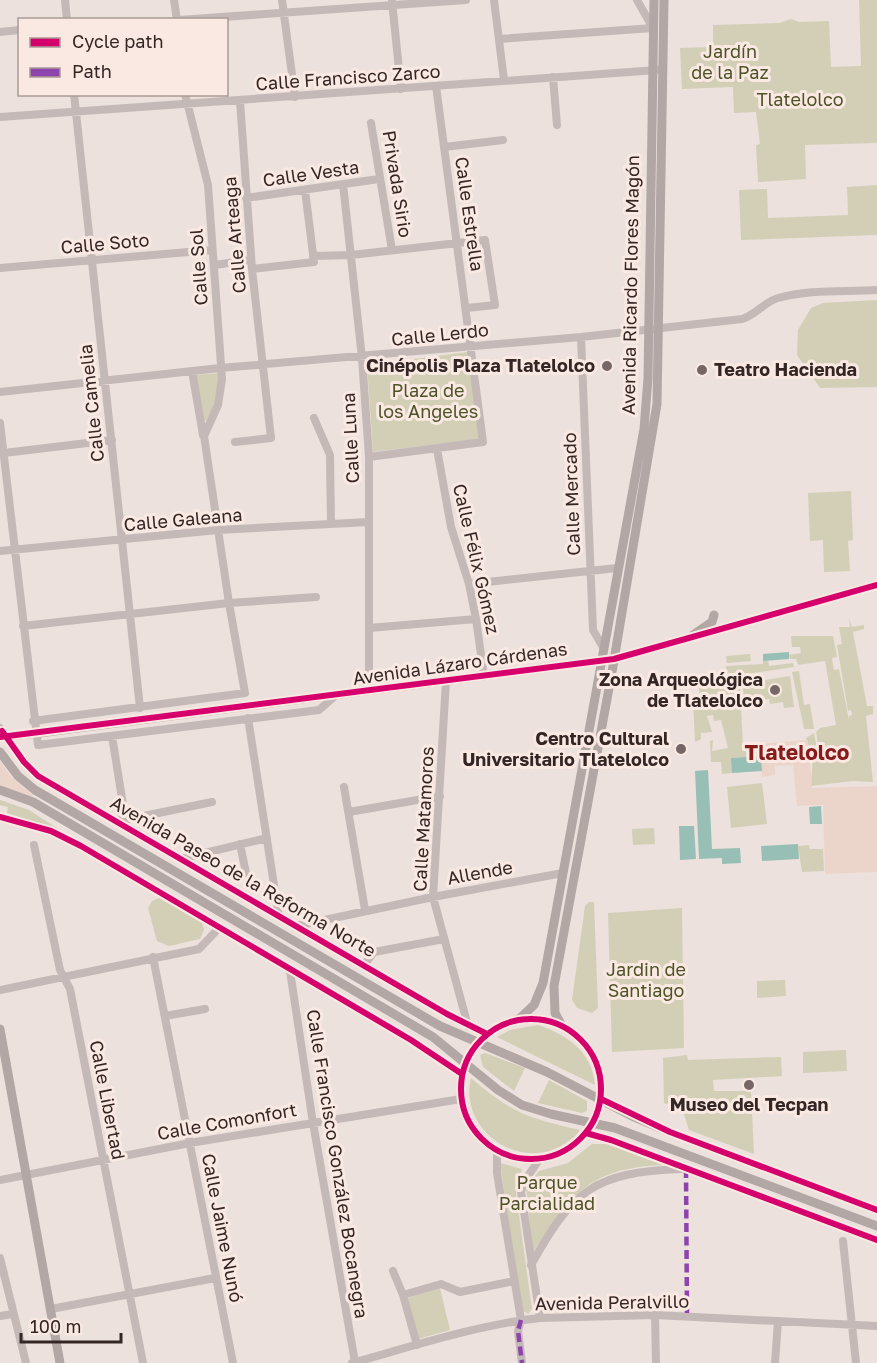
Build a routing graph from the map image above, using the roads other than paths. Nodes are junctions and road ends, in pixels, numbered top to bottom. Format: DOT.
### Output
graph roads {
  1 [pos="65,0"];
  2 [pos="174,0"];
  3 [pos="282,0"];
  4 [pos="466,0"];
  5 [pos="494,0"];
  6 [pos="637,0"];
  7 [pos="654,0"];
  8 [pos="664,0"];
  9 [pos="393,2"];
  10 [pos="284,14"];
  11 [pos="67,18"];
  12 [pos="178,18"];
  13 [pos="213,18"];
  14 [pos="653,28"];
  15 [pos="18,30"];
  16 [pos="0,32"];
  17 [pos="499,39"];
  18 [pos="657,70"];
  19 [pos="554,77"];
  20 [pos="504,80"];
  21 [pos="436,86"];
  22 [pos="401,89"];
  23 [pos="74,96"];
  24 [pos="185,96"];
  25 [pos="295,97"];
  26 [pos="240,101"];
  27 [pos="186,104"];
  28 [pos="76,111"];
  29 [pos="0,117"];
  30 [pos="371,123"];
  31 [pos="557,125"];
  32 [pos="503,140"];
  33 [pos="444,147"];
  34 [pos="380,179"];
  35 [pos="343,184"];
  36 [pos="305,190"];
  37 [pos="246,198"];
  38 [pos="458,242"];
  39 [pos="212,250"];
  40 [pos="392,250"];
  41 [pos="351,255"];
  42 [pos="313,259"];
  43 [pos="93,260"];
  44 [pos="251,260"];
  45 [pos="214,265"];
  46 [pos="0,268"];
  47 [pos="252,269"];
  48 [pos="877,290"];
  49 [pos="467,308"];
  50 [pos="654,328"];
  51 [pos="581,337"];
  52 [pos="472,346"];
  53 [pos="362,358"];
  54 [pos="262,365"];
  55 [pos="220,368"];
  56 [pos="192,371"];
  57 [pos="105,381"];
  58 [pos="0,392"];
  59 [pos="314,418"];
  60 [pos="0,423"];
  61 [pos="204,436"];
  62 [pos="112,440"];
  63 [pos="235,442"];
  64 [pos="437,449"];
  65 [pos="4,453"];
  66 [pos="369,457"];
  67 [pos="369,522"];
  68 [pos="331,524"];
  69 [pos="218,530"];
  70 [pos="121,540"];
  71 [pos="14,549"];
  72 [pos="0,551"];
  73 [pos="617,568"];
  74 [pos="590,571"];
  75 [pos="469,584"];
  76 [pos="877,585"];
  77 [pos="316,597"];
  78 [pos="229,603"];
  79 [pos="129,615"];
  80 [pos="714,615"];
  81 [pos="476,619"];
  82 [pos="23,626"];
  83 [pos="369,628"];
  84 [pos="686,639"];
  85 [pos="603,647"];
  86 [pos="614,659"];
  87 [pos="601,660"];
  88 [pos="484,676"];
  89 [pos="446,681"];
  90 [pos="369,691"];
  91 [pos="335,696"];
  92 [pos="140,708"];
  93 [pos="249,718"];
  94 [pos="33,721"];
  95 [pos="0,728"];
  96 [pos="39,733"];
  97 [pos="112,736"];
  98 [pos="0,752"];
  99 [pos="344,787"];
  100 [pos="0,790"];
  101 [pos="440,796"];
  102 [pos="212,802"];
  103 [pos="349,812"];
  104 [pos="0,817"];
  105 [pos="122,822"];
  106 [pos="267,838"];
  107 [pos="240,844"];
  108 [pos="34,845"];
  109 [pos="180,859"];
  110 [pos="246,873"];
  111 [pos="563,873"];
  112 [pos="433,897"];
  113 [pos="365,910"];
  114 [pos="279,917"];
  115 [pos="296,926"];
  116 [pos="219,928"];
  117 [pos="444,939"];
  118 [pos="153,957"];
  119 [pos="364,965"];
  120 [pos="290,971"];
  121 [pos="63,977"];
  122 [pos="0,990"];
  123 [pos="206,1009"];
  124 [pos="165,1016"];
  125 [pos="518,1020"];
  126 [pos="468,1026"];
  127 [pos="562,1026"];
  128 [pos="0,1029"];
  129 [pos="487,1034"];
  130 [pos="478,1042"];
  131 [pos="463,1069"];
  132 [pos="460,1099"];
  133 [pos="601,1099"];
  134 [pos="593,1122"];
  135 [pos="313,1123"];
  136 [pos="586,1133"];
  137 [pos="190,1143"];
  138 [pos="497,1152"];
  139 [pos="103,1159"];
  140 [pos="540,1160"];
  141 [pos="686,1168"];
  142 [pos="28,1174"];
  143 [pos="0,1180"];
  144 [pos="877,1210"];
  145 [pos="877,1226"];
  146 [pos="877,1240"];
  147 [pos="843,1241"];
  148 [pos="0,1258"];
  149 [pos="531,1265"];
  150 [pos="393,1271"];
  151 [pos="215,1278"];
  152 [pos="514,1281"];
  153 [pos="130,1296"];
  154 [pos="403,1296"];
  155 [pos="51,1309"];
  156 [pos="12,1314"];
  157 [pos="655,1315"];
  158 [pos="0,1316"];
  159 [pos="540,1318"];
  160 [pos="521,1320"];
  161 [pos="778,1321"];
  162 [pos="852,1324"];
  163 [pos="877,1326"];
  164 [pos="417,1345"];
  165 [pos="26,1363"];
  166 [pos="60,1363"];
  167 [pos="143,1363"];
  168 [pos="233,1363"];
  169 [pos="353,1363"];
  170 [pos="522,1363"];
  171 [pos="656,1363"];
  172 [pos="775,1363"];
  173 [pos="856,1363"];
  1 -- 11 [label="street"];
  2 -- 12 [label="street"];
  3 -- 10 [label="street"];
  4 -- 9 [label="street"];
  5 -- 17 [label="street"];
  6 -- 14 [label="street"];
  7 -- 14 [label="main road, Avenida Ricardo Flores Magón"];
  8 -- 18 [label="main road, Avenida Ricardo Flores Magón"];
  9 -- 10 [label="street"];
  9 -- 22 [label="street"];
  10 -- 13 [label="street"];
  10 -- 25 [label="street"];
  14 -- 17 [label="street"];
  14 -- 18 [label="main road, Avenida Ricardo Flores Magón"];
  15 -- 16 [label="street"];
  17 -- 20 [label="street"];
  18 -- 19 [label="street, Calle Francisco Zarco"];
  18 -- 50 [label="main road, Avenida Ricardo Flores Magón"];
  19 -- 20 [label="street, Calle Francisco Zarco"];
  19 -- 31 [label="street"];
  20 -- 21 [label="street, Calle Francisco Zarco"];
  21 -- 22 [label="street, Calle Francisco Zarco"];
  21 -- 33 [label="street, Calle Estrella"];
  22 -- 25 [label="street, Calle Francisco Zarco"];
  23 -- 28 [label="street, Calle Camelia"];
  24 -- 27 [label="street, Calle Sol"];
  25 -- 26 [label="street, Calle Francisco Zarco"];
  26 -- 27 [label="street, Calle Francisco Zarco"];
  26 -- 37 [label="street, Calle Arteaga"];
  27 -- 28 [label="street, Calle Francisco Zarco"];
  27 -- 39 [label="street, Calle Sol"];
  28 -- 29 [label="street, Calle Francisco Zarco"];
  28 -- 43 [label="street, Calle Camelia"];
  30 -- 34 [label="street, Privada Sirio"];
  32 -- 33 [label="street"];
  33 -- 38 [label="street, Calle Estrella"];
  34 -- 35 [label="street, Calle Vesta"];
  34 -- 40 [label="street, Privada Sirio"];
  35 -- 36 [label="street, Calle Vesta"];
  35 -- 41 [label="street, Calle Luna"];
  36 -- 37 [label="street, Calle Vesta"];
  36 -- 42 [label="street"];
  37 -- 44 [label="street, Calle Arteaga"];
  38 -- 40 [label="street"];
  38 -- 49 [label="street, Calle Estrella"];
  38 -- 49 [label="street"];
  39 -- 43 [label="street, Calle Soto"];
  39 -- 45 [label="street, Calle Sol"];
  40 -- 41 [label="street"];
  41 -- 42 [label="street"];
  41 -- 53 [label="street, Calle Luna"];
  42 -- 47 [label="street"];
  43 -- 46 [label="street, Calle Soto"];
  43 -- 57 [label="street, Calle Camelia"];
  44 -- 45 [label="street"];
  44 -- 47 [label="street, Calle Arteaga"];
  45 -- 55 [label="street, Calle Sol"];
  47 -- 54 [label="street, Calle Arteaga"];
  48 -- 50 [label="street, Calle Lerdo"];
  49 -- 52 [label="street, Calle Estrella"];
  50 -- 51 [label="street, Calle Lerdo"];
  50 -- 73 [label="main road, Avenida Ricardo Flores Magón"];
  50 -- 86 [label="main road, Avenida Ricardo Flores Magón"];
  51 -- 52 [label="street, Calle Lerdo"];
  51 -- 74 [label="street, Calle Mercado"];
  52 -- 53 [label="street, Calle Lerdo"];
  52 -- 64 [label="street, Calle Estrella"];
  53 -- 54 [label="street, Calle Lerdo"];
  53 -- 66 [label="street, Calle Luna"];
  54 -- 55 [label="street, Calle Lerdo"];
  54 -- 63 [label="street, Calle Arteaga"];
  55 -- 56 [label="street, Calle Lerdo"];
  55 -- 61 [label="street, Calle Sol"];
  56 -- 57 [label="street, Calle Lerdo"];
  56 -- 61 [label="street"];
  57 -- 58 [label="street, Calle Lerdo"];
  57 -- 62 [label="street, Calle Camelia"];
  59 -- 68 [label="street"];
  60 -- 65 [label="street"];
  61 -- 69 [label="street"];
  62 -- 65 [label="street"];
  62 -- 70 [label="street, Calle Camelia"];
  64 -- 66 [label="street"];
  64 -- 75 [label="street, Calle Félix Gómez"];
  65 -- 71 [label="street"];
  66 -- 67 [label="street, Calle Luna"];
  67 -- 68 [label="street, Calle Galeana"];
  67 -- 83 [label="street, Calle Luna"];
  68 -- 69 [label="street, Calle Galeana"];
  69 -- 70 [label="street, Calle Galeana"];
  69 -- 78 [label="street"];
  70 -- 71 [label="street, Calle Galeana"];
  70 -- 79 [label="street, Calle Camelia"];
  71 -- 72 [label="street, Calle Galeana"];
  71 -- 82 [label="street"];
  73 -- 74 [label="street"];
  73 -- 85 [label="main road, Avenida Ricardo Flores Magón"];
  74 -- 75 [label="street"];
  74 -- 85 [label="street, Calle Mercado"];
  75 -- 81 [label="street, Calle Félix Gómez"];
  76 -- 84 [label="main road, Avenida Lázaro Cárdenas"];
  77 -- 78 [label="street"];
  78 -- 79 [label="street"];
  78 -- 92 [label="street"];
  79 -- 82 [label="street"];
  79 -- 92 [label="street, Calle Camelia"];
  80 -- 84 [label="main road"];
  81 -- 83 [label="street"];
  81 -- 88 [label="street, Calle Félix Gómez"];
  82 -- 94 [label="street"];
  83 -- 90 [label="street, Calle Luna"];
  84 -- 86 [label="main road, Avenida Lázaro Cárdenas"];
  85 -- 87 [label="main road, Avenida Ricardo Flores Magón"];
  86 -- 87 [label="main road, Avenida Lázaro Cárdenas"];
  86 -- 127 [label="main road, Avenida Ricardo Flores Magón"];
  87 -- 88 [label="main road, Avenida Lázaro Cárdenas"];
  87 -- 111 [label="main road, Avenida Ricardo Flores Magón"];
  88 -- 89 [label="main road, Avenida Lázaro Cárdenas"];
  89 -- 90 [label="main road, Avenida Lázaro Cárdenas"];
  89 -- 101 [label="street, Calle Matamoros"];
  90 -- 91 [label="main road, Avenida Lázaro Cárdenas"];
  91 -- 93 [label="street, Avenida Lázaro Cárdenas"];
  91 -- 96 [label="main road, Avenida Lázaro Cárdenas"];
  92 -- 94 [label="street"];
  93 -- 97 [label="street, Avenida Lázaro Cárdenas"];
  93 -- 106 [label="street"];
  94 -- 97 [label="street, Avenida Lázaro Cárdenas"];
  95 -- 105 [label="street, Avenida Paseo de la Reforma Norte"];
  97 -- 105 [label="street"];
  98 -- 130 [label="main road, Avenida Paseo de la Reforma Norte"];
  99 -- 103 [label="street"];
  100 -- 131 [label="main road"];
  101 -- 103 [label="street"];
  101 -- 112 [label="street, Calle Matamoros"];
  102 -- 105 [label="street"];
  103 -- 113 [label="street"];
  104 -- 116 [label="street"];
  105 -- 109 [label="street, Avenida Paseo de la Reforma Norte"];
  106 -- 107 [label="street"];
  106 -- 114 [label="street"];
  107 -- 109 [label="street"];
  107 -- 110 [label="street"];
  108 -- 121 [label="street, Calle Libertad"];
  109 -- 114 [label="street, Avenida Paseo de la Reforma Norte"];
  111 -- 112 [label="street, Allende"];
  111 -- 125 [label="main road, Avenida Ricardo Flores Magón"];
  112 -- 113 [label="street, Allende"];
  112 -- 117 [label="street, Calle Matamoros"];
  113 -- 115 [label="street, Allende"];
  114 -- 115 [label="street, Avenida Paseo de la Reforma Norte"];
  115 -- 119 [label="street, Avenida Paseo de la Reforma Norte"];
  116 -- 118 [label="street"];
  116 -- 120 [label="street"];
  117 -- 119 [label="street"];
  117 -- 126 [label="street, Calle Matamoros"];
  118 -- 121 [label="street"];
  118 -- 124 [label="street, Calle Jaime Nunó"];
  119 -- 126 [label="street, Avenida Paseo de la Reforma Norte"];
  120 -- 131 [label="street"];
  120 -- 135 [label="street, Calle Francisco González Bocanegra"];
  121 -- 122 [label="street"];
  121 -- 139 [label="street, Calle Libertad"];
  123 -- 124 [label="street"];
  124 -- 137 [label="street, Calle Jaime Nunó"];
  125 -- 127 [label="main road"];
  125 -- 129 [label="main road"];
  126 -- 129 [label="street, Avenida Paseo de la Reforma Norte"];
  127 -- 133 [label="main road"];
  128 -- 142 [label="main road"];
  129 -- 130 [label="main road"];
  130 -- 131 [label="main road"];
  130 -- 133 [label="main road, Avenida Paseo de la Reforma Norte"];
  131 -- 132 [label="main road"];
  131 -- 134 [label="main road"];
  132 -- 135 [label="street, Calle Comonfort"];
  132 -- 138 [label="main road"];
  133 -- 134 [label="main road"];
  133 -- 144 [label="main road, Avenida Paseo de la Reforma Norte"];
  134 -- 136 [label="main road"];
  134 -- 145 [label="main road"];
  135 -- 137 [label="street, Calle Comonfort"];
  135 -- 169 [label="street, Calle Francisco González Bocanegra"];
  136 -- 140 [label="main road"];
  136 -- 141 [label="street"];
  137 -- 139 [label="street, Calle Comonfort"];
  137 -- 151 [label="street, Calle Jaime Nunó"];
  138 -- 140 [label="main road"];
  138 -- 152 [label="street"];
  139 -- 142 [label="street, Calle Comonfort"];
  139 -- 153 [label="street, Calle Libertad"];
  140 -- 149 [label="street"];
  141 -- 146 [label="street"];
  141 -- 149 [label="street"];
  142 -- 143 [label="street, Calle Comonfort"];
  142 -- 155 [label="main road"];
  147 -- 162 [label="street"];
  148 -- 156 [label="street"];
  149 -- 159 [label="street"];
  150 -- 154 [label="street"];
  151 -- 153 [label="street"];
  151 -- 168 [label="street, Calle Jaime Nunó"];
  152 -- 154 [label="street"];
  152 -- 160 [label="street"];
  153 -- 155 [label="street"];
  153 -- 167 [label="street, Calle Libertad"];
  154 -- 164 [label="street"];
  155 -- 166 [label="main road"];
  156 -- 158 [label="street"];
  156 -- 165 [label="street"];
  157 -- 159 [label="street, Avenida Peralvillo"];
  157 -- 161 [label="street, Avenida Peralvillo"];
  157 -- 171 [label="street"];
  159 -- 160 [label="street, Avenida Peralvillo"];
  160 -- 164 [label="street, Avenida Peralvillo"];
  160 -- 170 [label="street"];
  161 -- 162 [label="street, Avenida Peralvillo"];
  161 -- 172 [label="street"];
  162 -- 163 [label="street, Avenida Peralvillo"];
  162 -- 173 [label="street"];
  164 -- 169 [label="street, Avenida Peralvillo"];
}
